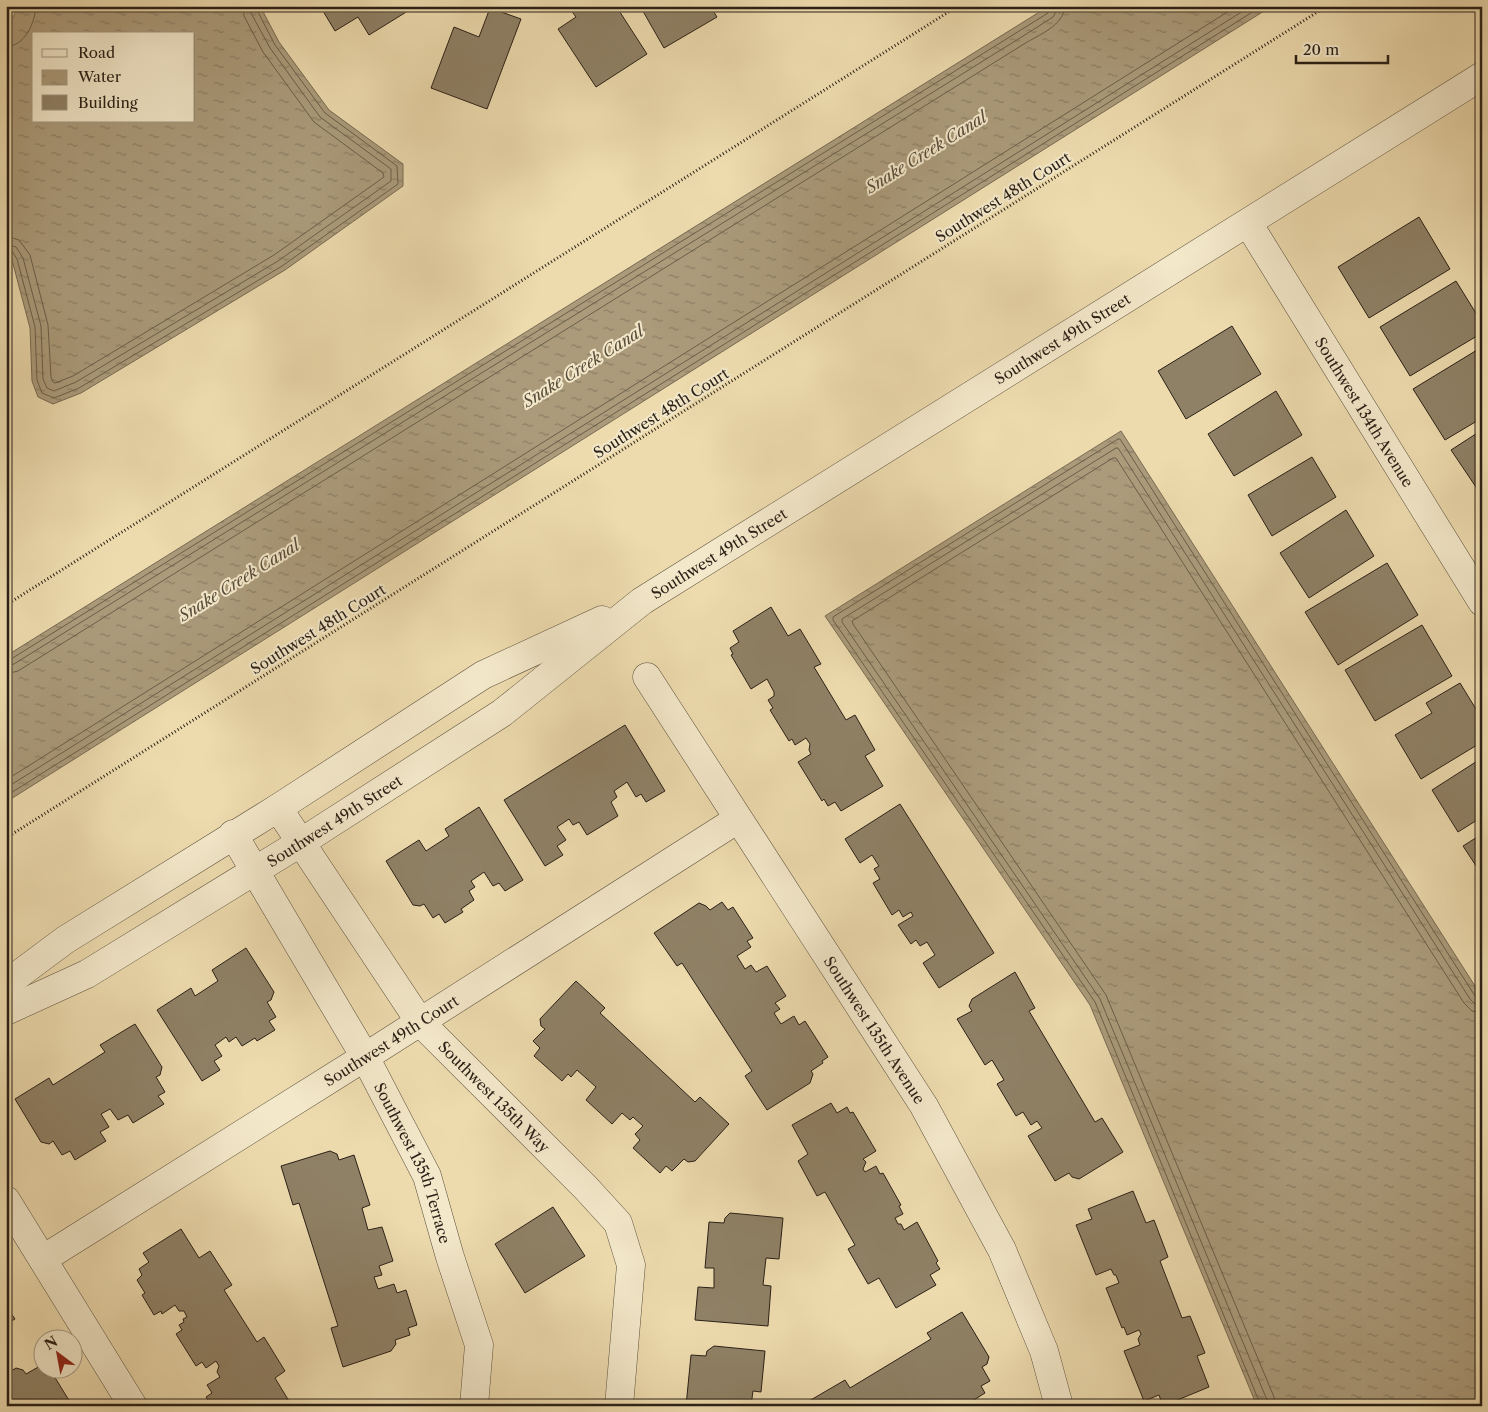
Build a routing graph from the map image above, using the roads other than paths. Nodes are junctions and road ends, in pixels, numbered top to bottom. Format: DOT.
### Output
graph roads {
  1 [pos="1482,76"];
  2 [pos="1248,223"];
  3 [pos="642,601"];
  4 [pos="1482,602"];
  5 [pos="647,677"];
  6 [pos="278,808"];
  7 [pos="738,819"];
  8 [pos="234,834"];
  9 [pos="300,843"];
  10 [pos="256,870"];
  11 [pos="6,984"];
  12 [pos="6,1011"];
  13 [pos="420,1022"];
  14 [pos="365,1057"];
  15 [pos="6,1200"];
  16 [pos="43,1259"];
  17 [pos="133,1406"];
  18 [pos="474,1406"];
  19 [pos="619,1406"];
  20 [pos="1059,1406"];
  1 -- 2 [label="street, Southwest 49th Street"];
  2 -- 3 [label="street, Southwest 49th Street"];
  2 -- 4 [label="street, Southwest 134th Avenue"];
  3 -- 6 [label="street, Southwest 49th Street"];
  3 -- 9 [label="street, Southwest 49th Street"];
  5 -- 7 [label="street, Southwest 135th Avenue"];
  6 -- 8 [label="street, Southwest 49th Street"];
  6 -- 9 [label="street, Southwest 135th Way"];
  7 -- 13 [label="street, Southwest 49th Court"];
  7 -- 20 [label="street, Southwest 135th Avenue"];
  8 -- 10 [label="street, Southwest 135th Terrace"];
  8 -- 11 [label="street, Southwest 49th Street"];
  9 -- 10 [label="street, Southwest 49th Street"];
  9 -- 13 [label="street, Southwest 135th Way"];
  10 -- 12 [label="street, Southwest 49th Street"];
  10 -- 14 [label="street, Southwest 135th Terrace"];
  13 -- 14 [label="street, Southwest 49th Court"];
  13 -- 19 [label="street, Southwest 135th Way"];
  14 -- 16 [label="street, Southwest 49th Court"];
  14 -- 18 [label="street, Southwest 135th Terrace"];
  15 -- 16 [label="street"];
  16 -- 17 [label="street"];
}
